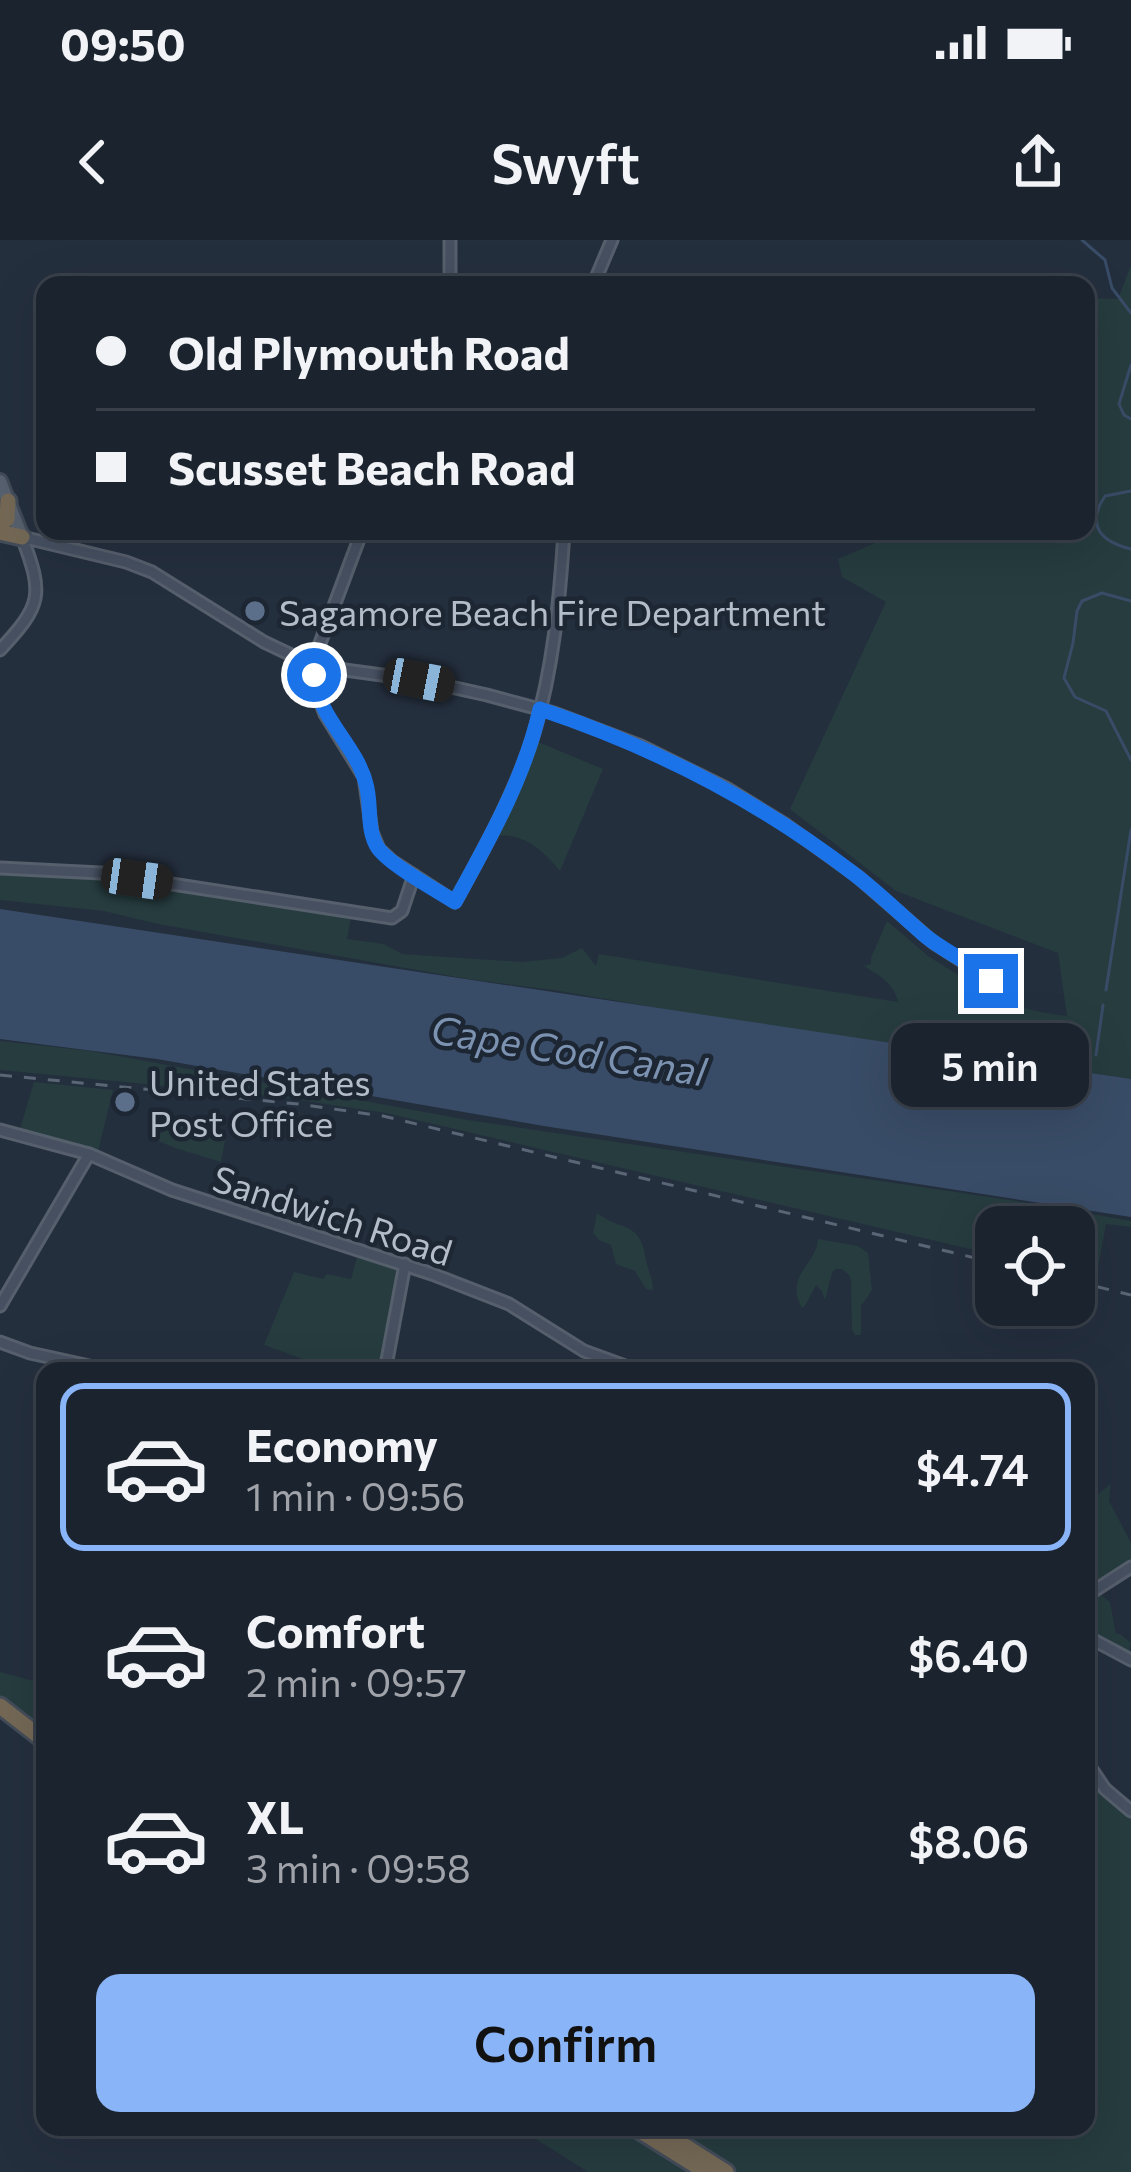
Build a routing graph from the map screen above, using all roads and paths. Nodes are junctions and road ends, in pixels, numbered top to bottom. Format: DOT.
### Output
graph roads {
  1 [pos="450,240"];
  2 [pos="612,240"];
  3 [pos="450,276"];
  4 [pos="597,276"];
  5 [pos="0,481"];
  6 [pos="8,501"];
  7 [pos="0,527"];
  8 [pos="21,534"];
  9 [pos="36,538"];
  10 [pos="36,540"];
  11 [pos="37,540"];
  12 [pos="42,540"];
  13 [pos="358,540"];
  14 [pos="563,540"];
  15 [pos="47,544"];
  16 [pos="96,555"];
  17 [pos="31,561"];
  18 [pos="0,650"];
  19 [pos="315,665"];
  20 [pos="540,709"];
  21 [pos="0,868"];
  22 [pos="414,875"];
  23 [pos="966,963"];
  24 [pos="992,963"];
  25 [pos="989,978"];
  26 [pos="0,1130"];
  27 [pos="89,1154"];
  28 [pos="405,1264"];
  29 [pos="0,1306"];
  30 [pos="0,1342"];
  31 [pos="71,1362"];
  32 [pos="387,1362"];
  33 [pos="614,1362"];
  34 [pos="1131,1568"];
  35 [pos="1095,1590"];
  36 [pos="1095,1641"];
  37 [pos="1131,1660"];
  38 [pos="0,1706"];
  39 [pos="0,1719"];
  40 [pos="36,1734"];
  41 [pos="36,1746"];
  42 [pos="1095,1774"];
  43 [pos="1131,1810"];
  44 [pos="648,2136"];
  45 [pos="669,2136"];
  46 [pos="706,2172"];
  47 [pos="726,2172"];
  1 -- 3 [label="main road"];
  2 -- 4 [label="main road"];
  5 -- 6 [label="main road"];
  6 -- 7 [label="highway"];
  6 -- 8 [label="main road"];
  7 -- 8 [label="highway"];
  8 -- 9 [label="main road"];
  8 -- 10 [label="main road"];
  8 -- 17 [label="main road"];
  11 -- 15 [label="main road"];
  12 -- 16 [label="main road"];
  13 -- 19 [label="main road"];
  14 -- 20 [label="main road"];
  15 -- 16 [label="main road"];
  15 -- 17 [label="main road"];
  16 -- 19 [label="main road"];
  17 -- 18 [label="main road"];
  19 -- 20 [label="main road"];
  19 -- 22 [label="main road"];
  20 -- 22 [label="main road"];
  20 -- 23 [label="main road"];
  21 -- 22 [label="main road"];
  23 -- 24 [label="main road"];
  23 -- 25 [label="main road"];
  24 -- 25 [label="main road"];
  24 -- 25 [label="main road"];
  26 -- 27 [label="main road, Sandwich Road"];
  27 -- 28 [label="main road, Sandwich Road"];
  27 -- 29 [label="main road"];
  28 -- 32 [label="main road"];
  28 -- 33 [label="main road, Sandwich Road"];
  30 -- 31 [label="main road"];
  34 -- 35 [label="main road"];
  36 -- 37 [label="main road"];
  38 -- 40 [label="highway"];
  39 -- 41 [label="highway"];
  42 -- 43 [label="main road"];
  44 -- 46 [label="highway"];
  45 -- 47 [label="highway"];
}
